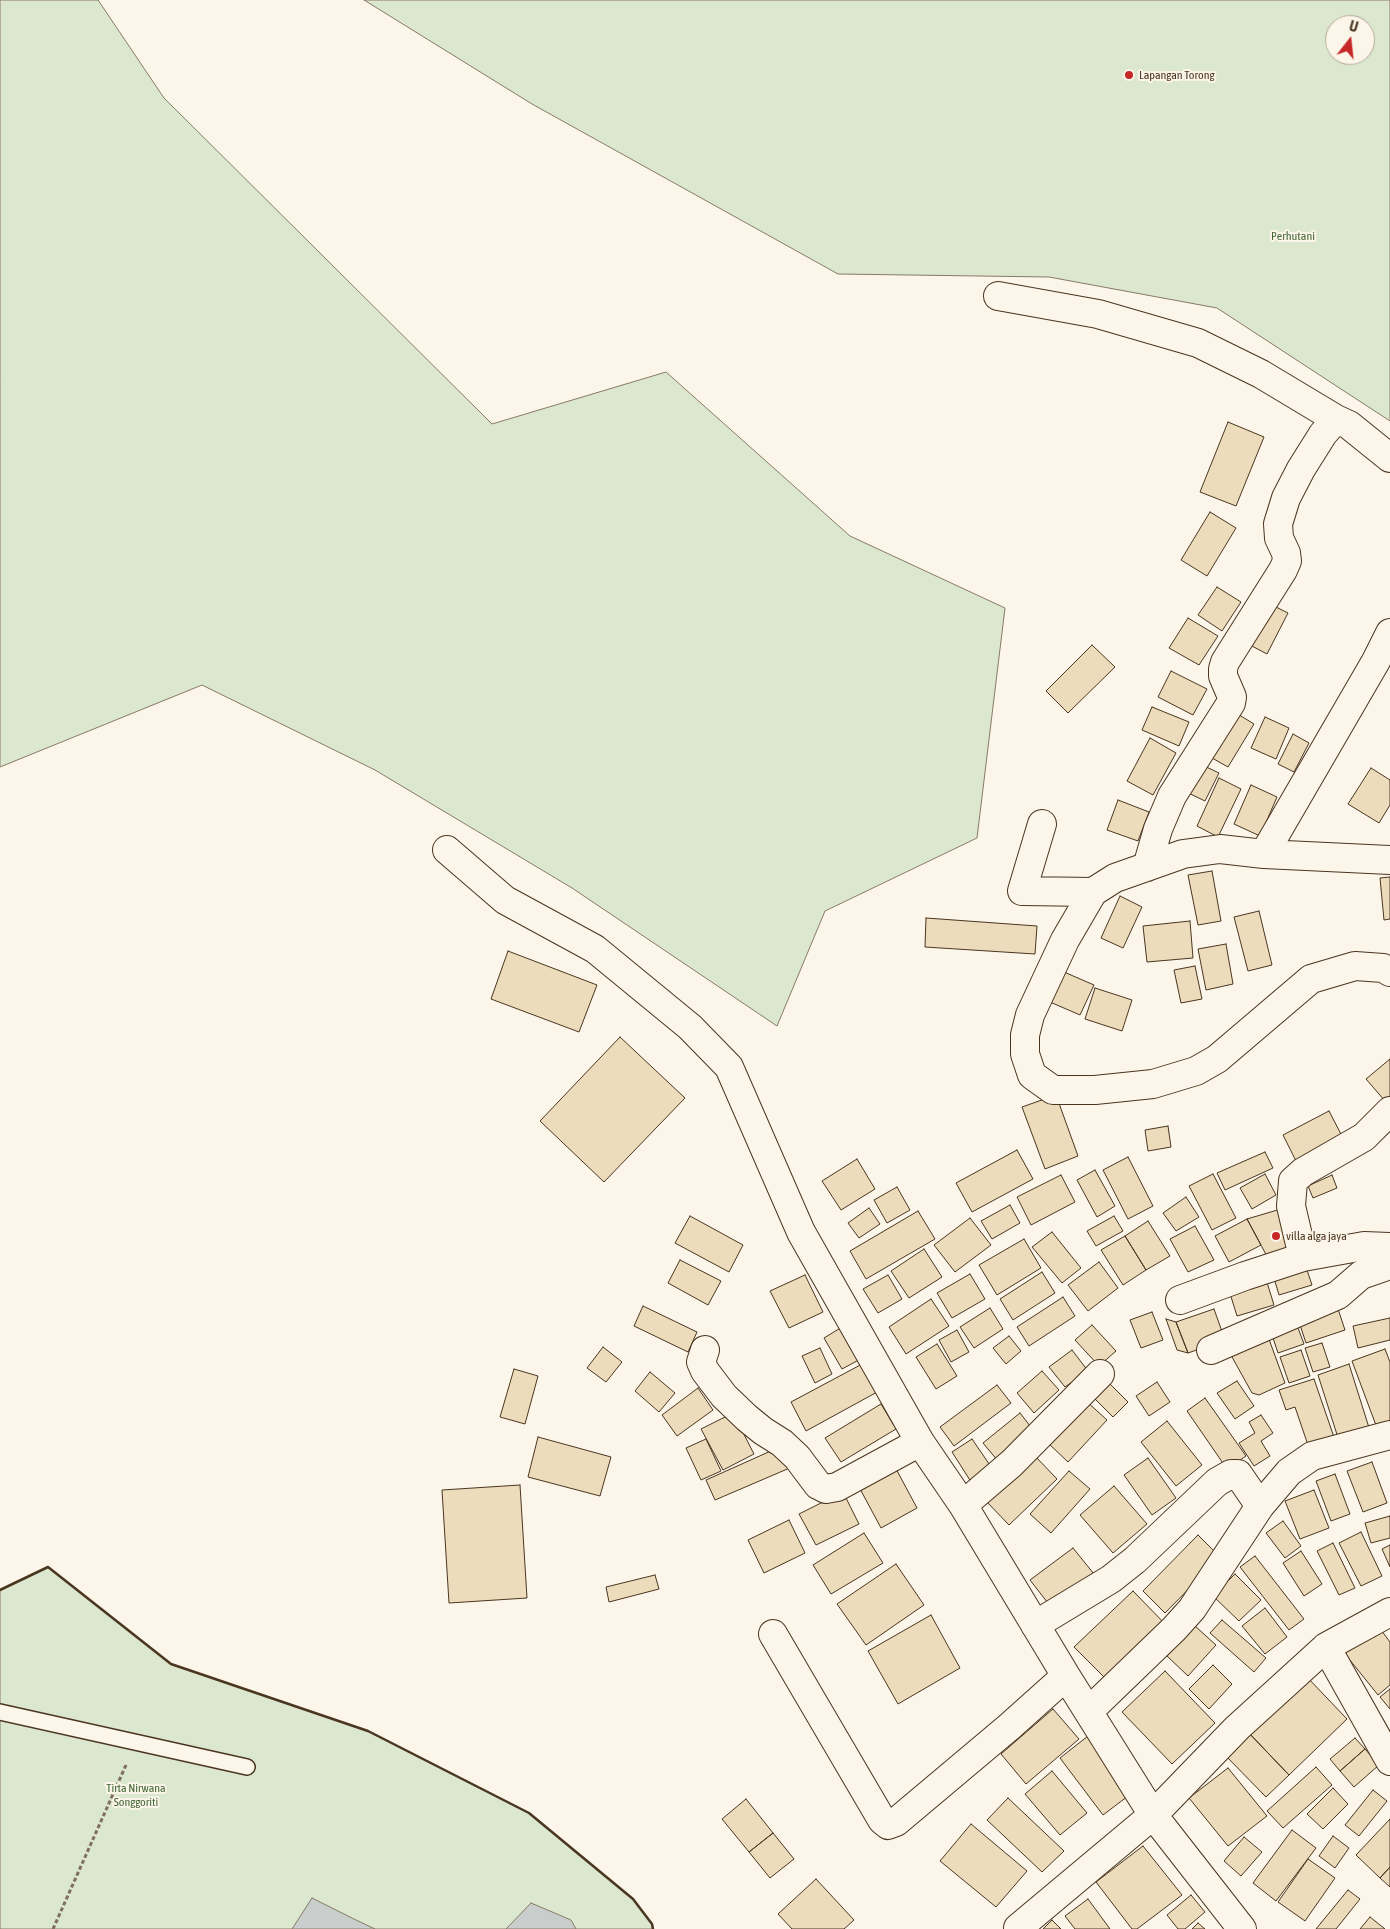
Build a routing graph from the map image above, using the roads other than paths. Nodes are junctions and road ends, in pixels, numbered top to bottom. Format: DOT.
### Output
graph roads {
  1 [pos="998,296"];
  2 [pos="1336,419"];
  3 [pos="1390,458"];
  4 [pos="1390,633"];
  5 [pos="1042,824"];
  6 [pos="447,850"];
  7 [pos="1264,854"];
  8 [pos="1390,860"];
  9 [pos="1147,866"];
  10 [pos="1093,892"];
  11 [pos="1390,972"];
  12 [pos="1390,1111"];
  13 [pos="1390,1247"];
  14 [pos="1303,1257"];
  15 [pos="1390,1265"];
  16 [pos="1180,1300"];
  17 [pos="705,1350"];
  18 [pos="1211,1350"];
  19 [pos="1100,1374"];
  20 [pos="1390,1435"];
  21 [pos="920,1442"];
  22 [pos="963,1506"];
  23 [pos="1260,1506"];
  24 [pos="1390,1612"];
  25 [pos="1036,1625"];
  26 [pos="773,1634"];
  27 [pos="1326,1647"];
  28 [pos="1066,1676"];
  29 [pos="1089,1711"];
  30 [pos="0,1712"];
  31 [pos="1390,1761"];
  32 [pos="247,1767"];
  33 [pos="1153,1815"];
  34 [pos="1018,1928"];
  35 [pos="1242,1929"];
  1 -- 2 [label="street"];
  2 -- 3 [label="street"];
  2 -- 9 [label="street"];
  4 -- 7 [label="street"];
  5 -- 10 [label="street"];
  6 -- 21 [label="street"];
  7 -- 8 [label="street"];
  7 -- 9 [label="street"];
  9 -- 10 [label="street"];
  10 -- 11 [label="street"];
  12 -- 14 [label="street"];
  13 -- 14 [label="street"];
  14 -- 16 [label="street"];
  15 -- 18 [label="street"];
  17 -- 21 [label="street"];
  19 -- 22 [label="street"];
  20 -- 23 [label="street"];
  21 -- 22 [label="street"];
  22 -- 25 [label="street"];
  23 -- 25 [label="street"];
  23 -- 29 [label="street"];
  24 -- 27 [label="street"];
  25 -- 28 [label="street"];
  26 -- 28 [label="street"];
  27 -- 31 [label="street"];
  27 -- 33 [label="street"];
  28 -- 29 [label="street"];
  29 -- 33 [label="street"];
  30 -- 32 [label="lane"];
  33 -- 34 [label="street"];
  33 -- 35 [label="street"];
}
